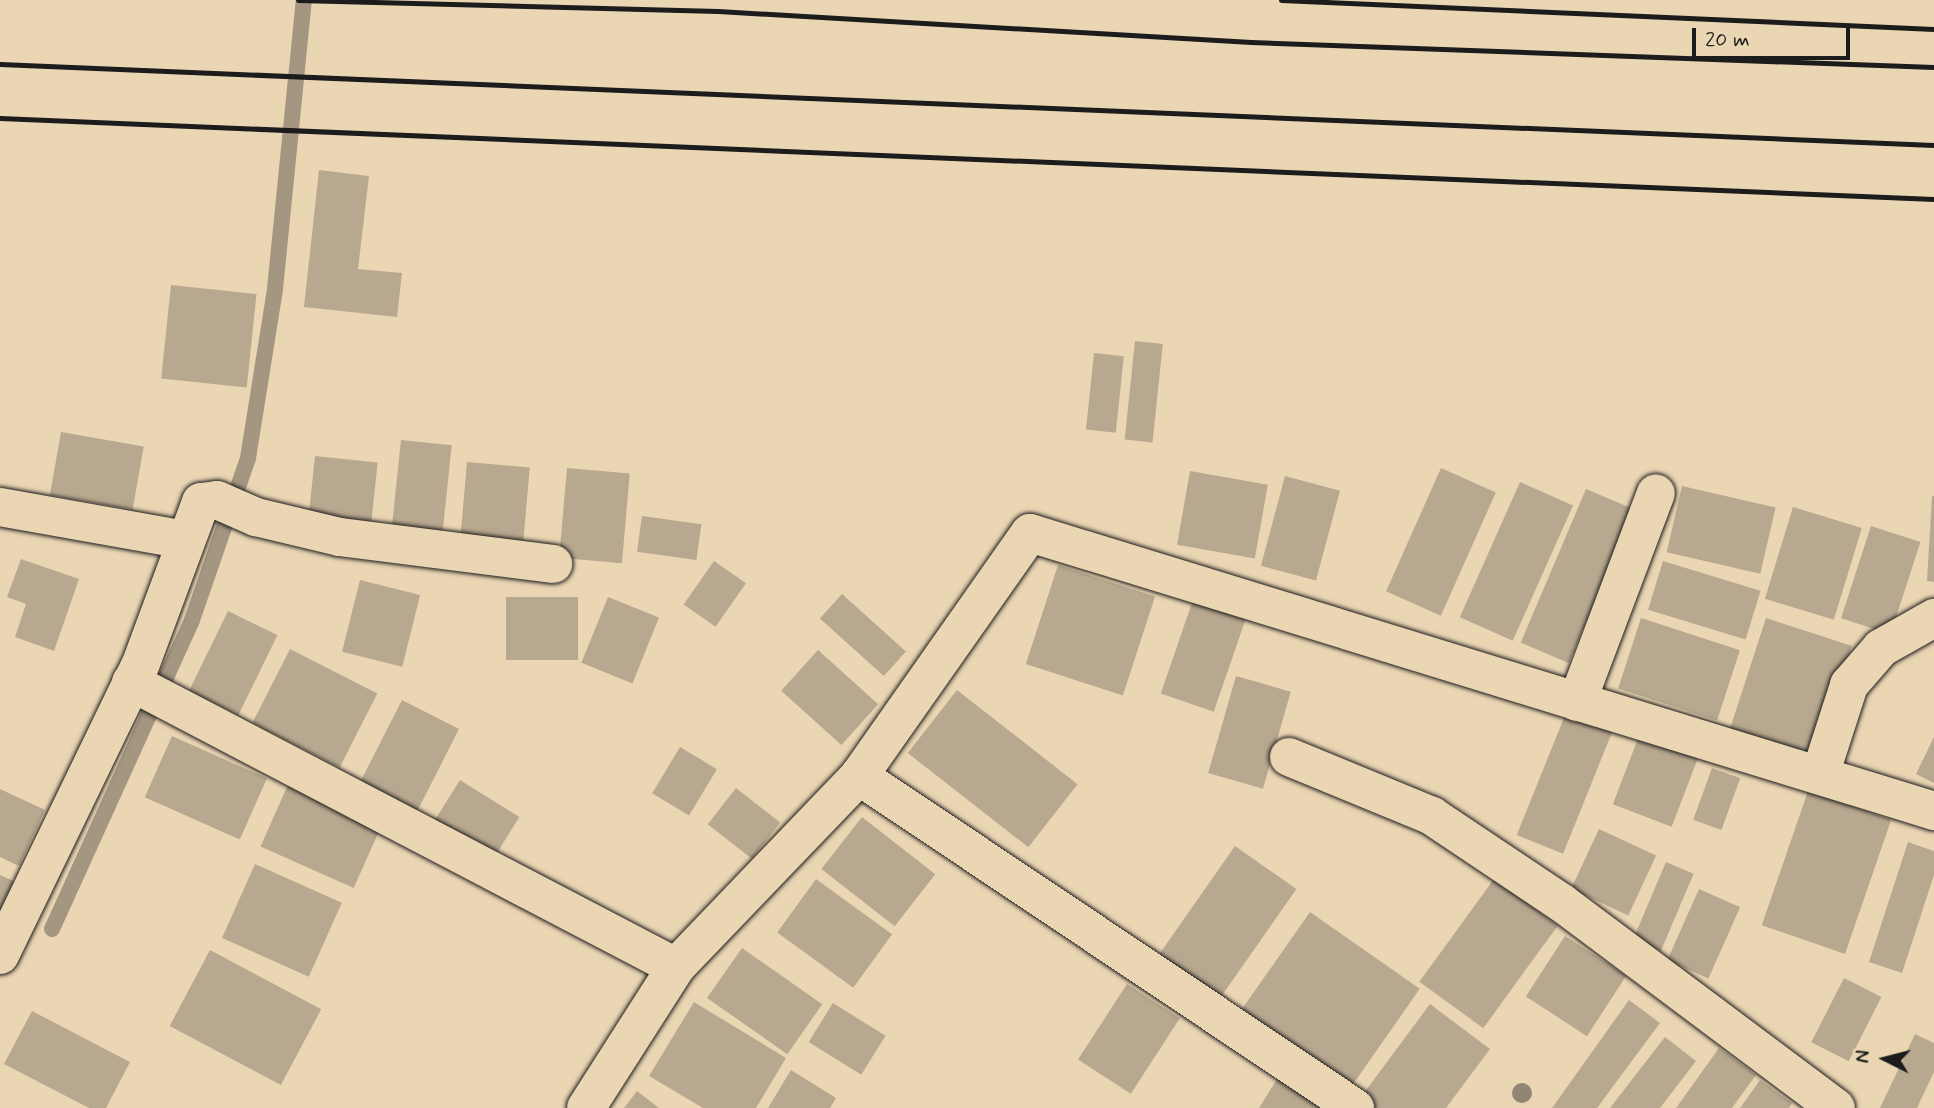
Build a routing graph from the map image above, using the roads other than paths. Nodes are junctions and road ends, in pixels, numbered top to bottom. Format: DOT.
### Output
graph roads {
  1 [pos="1656,493"];
  2 [pos="0,507"];
  3 [pos="185,540"];
  4 [pos="553,564"];
  5 [pos="1934,618"];
  6 [pos="133,683"];
  7 [pos="1577,702"];
  8 [pos="1289,757"];
  9 [pos="1820,775"];
  10 [pos="859,776"];
  11 [pos="1934,811"];
  12 [pos="0,955"];
  13 [pos="676,967"];
  14 [pos="586,1108"];
  15 [pos="1355,1108"];
  16 [pos="1836,1108"];
  1 -- 7 [label="street"];
  2 -- 3 [label="street"];
  3 -- 4 [label="street"];
  3 -- 6 [label="street"];
  5 -- 9 [label="street"];
  6 -- 12 [label="street"];
  6 -- 13 [label="street"];
  7 -- 9 [label="street"];
  7 -- 10 [label="street"];
  8 -- 16 [label="street"];
  9 -- 11 [label="street"];
  10 -- 13 [label="street"];
  10 -- 15 [label="street"];
  13 -- 14 [label="street"];
}
